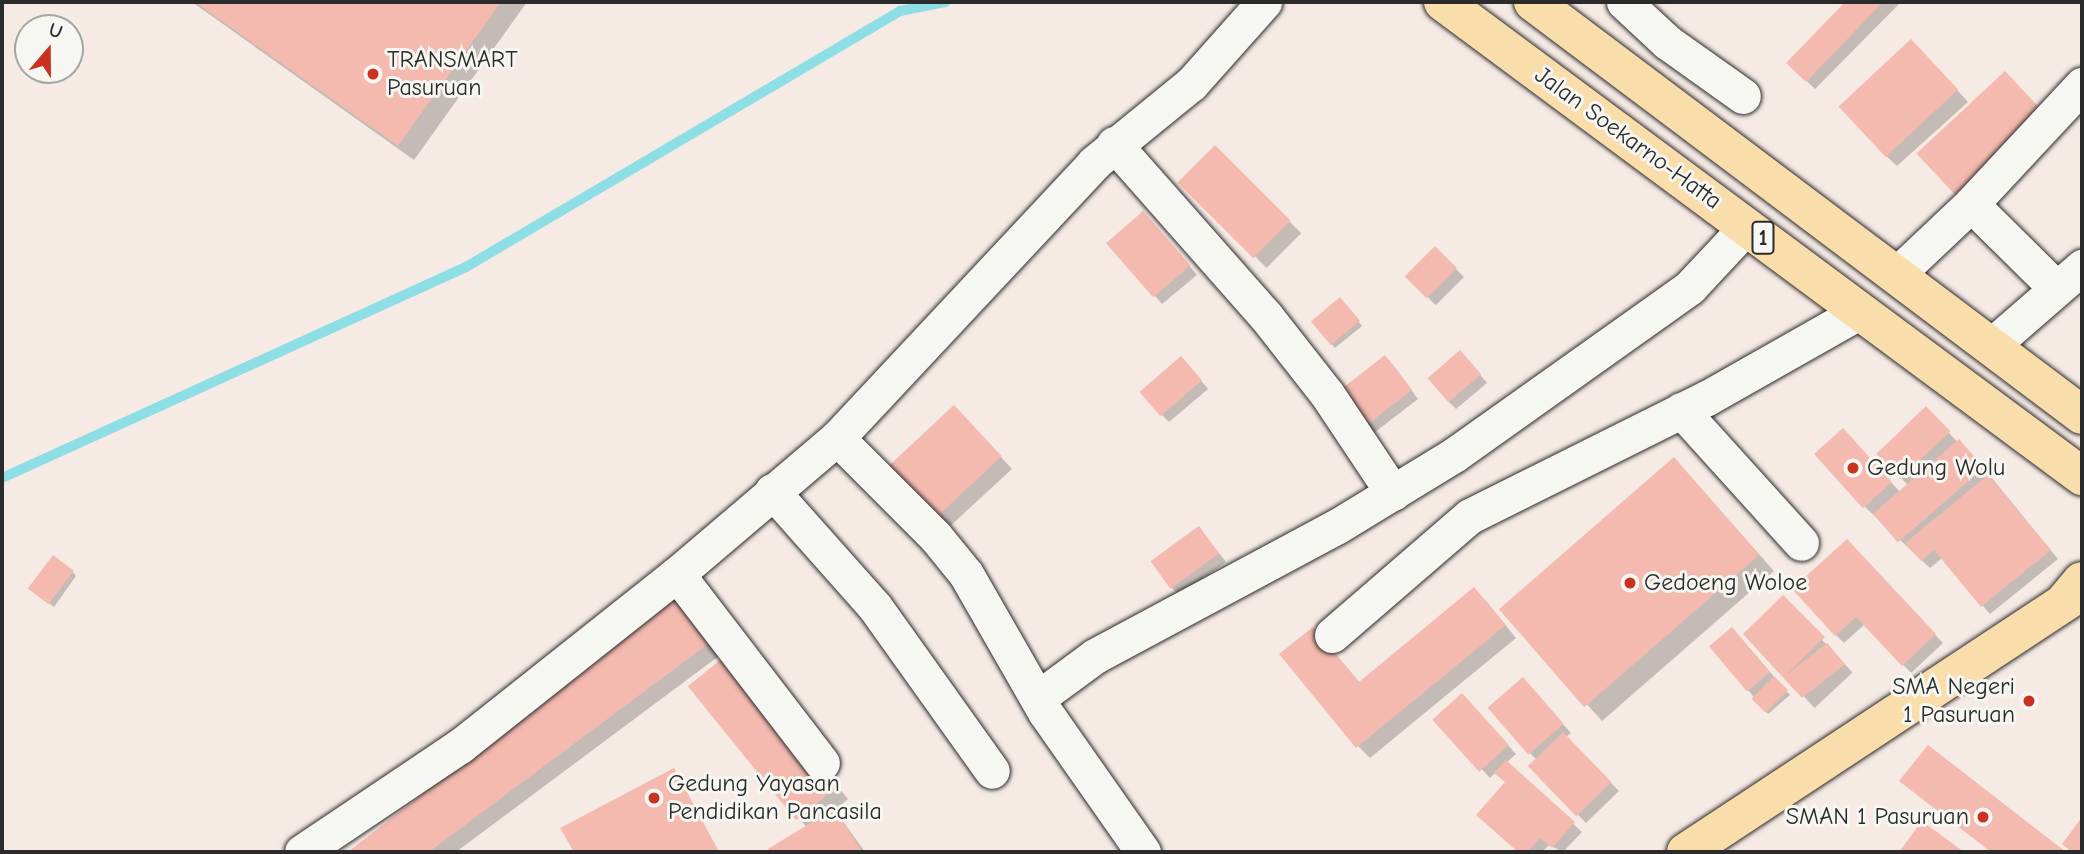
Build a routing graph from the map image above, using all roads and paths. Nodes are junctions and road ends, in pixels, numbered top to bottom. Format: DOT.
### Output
graph roads {
  1 [pos="1264,2"];
  2 [pos="1443,2"];
  3 [pos="1533,2"];
  4 [pos="1624,2"];
  5 [pos="2082,85"];
  6 [pos="1744,96"];
  7 [pos="1114,144"];
  8 [pos="1971,204"];
  9 [pos="1747,226"];
  10 [pos="1896,275"];
  11 [pos="2069,278"];
  12 [pos="1861,311"];
  13 [pos="1991,346"];
  14 [pos="1681,410"];
  15 [pos="2082,415"];
  16 [pos="836,438"];
  17 [pos="2082,476"];
  18 [pos="772,491"];
  19 [pos="1392,493"];
  20 [pos="1801,544"];
  21 [pos="677,574"];
  22 [pos="2077,591"];
  23 [pos="1332,635"];
  24 [pos="1038,698"];
  25 [pos="822,763"];
  26 [pos="992,771"];
  27 [pos="302,852"];
  28 [pos="1143,852"];
  29 [pos="1686,852"];
  1 -- 7 [label="street"];
  2 -- 9 [label="main road, Jalan Soekarno-Hatta / 1"];
  3 -- 10 [label="main road, Jalan Soekarno-Hatta / 1"];
  4 -- 6 [label="street"];
  5 -- 8 [label="street"];
  7 -- 16 [label="street"];
  7 -- 19 [label="street"];
  8 -- 10 [label="street"];
  8 -- 11 [label="street"];
  9 -- 12 [label="main road, Jalan Soekarno-Hatta / 1"];
  9 -- 19 [label="street"];
  10 -- 13 [label="main road, Jalan Soekarno-Hatta / 1"];
  11 -- 13 [label="street"];
  12 -- 14 [label="street"];
  12 -- 17 [label="main road, Jalan Soekarno-Hatta / 1"];
  13 -- 15 [label="main road, Jalan Soekarno-Hatta / 1"];
  14 -- 20 [label="street"];
  14 -- 23 [label="street"];
  16 -- 18 [label="street"];
  16 -- 24 [label="street"];
  18 -- 21 [label="street"];
  18 -- 26 [label="street"];
  19 -- 24 [label="street"];
  21 -- 25 [label="street"];
  21 -- 27 [label="street"];
  22 -- 29 [label="main road"];
  24 -- 28 [label="street"];
}
